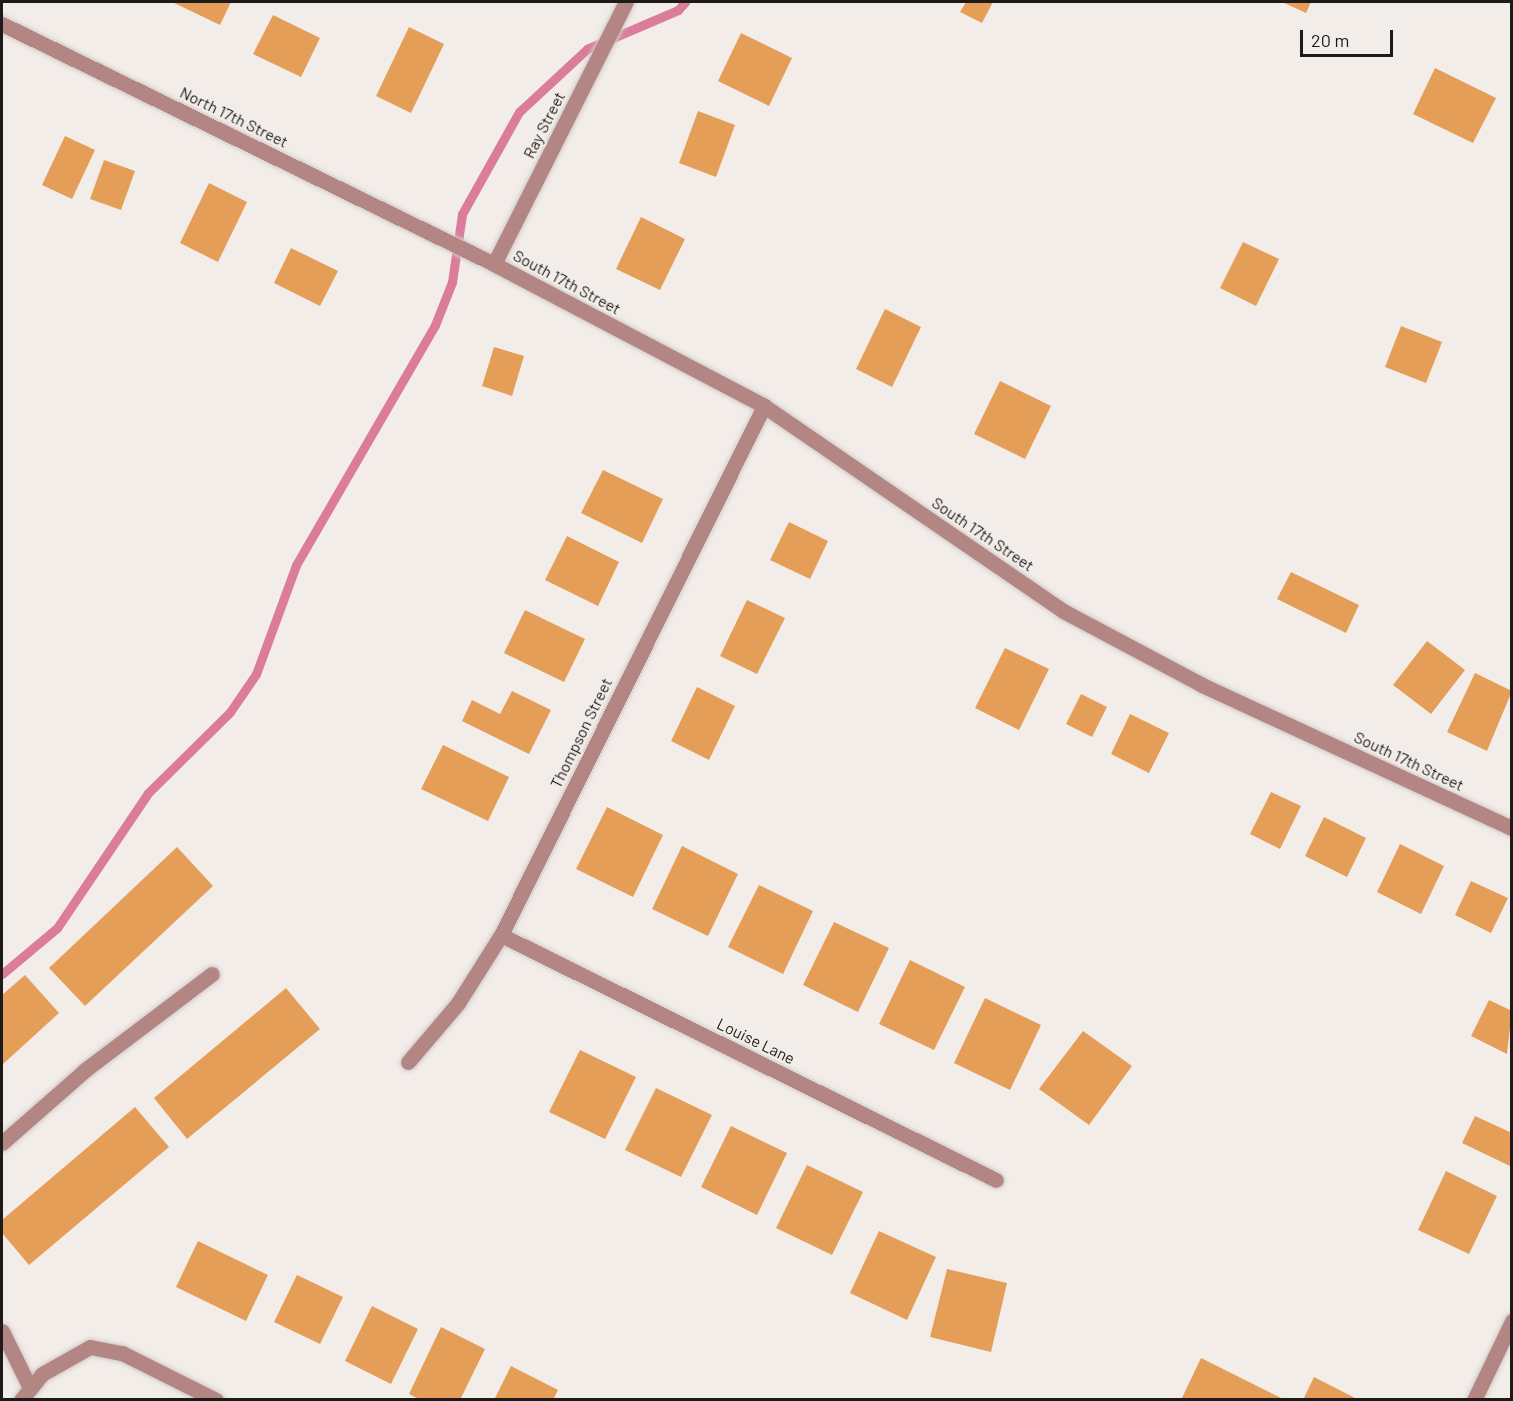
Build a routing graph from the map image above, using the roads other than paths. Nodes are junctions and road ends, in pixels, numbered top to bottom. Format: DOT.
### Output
graph roads {
  1 [pos="626,2"];
  2 [pos="2,24"];
  3 [pos="450,242"];
  4 [pos="494,264"];
  5 [pos="764,406"];
  6 [pos="1512,828"];
  7 [pos="501,935"];
  8 [pos="212,975"];
  9 [pos="408,1062"];
  10 [pos="2,1143"];
  11 [pos="996,1180"];
  12 [pos="1512,1321"];
  13 [pos="2,1331"];
  14 [pos="26,1394"];
  15 [pos="216,1400"];
  16 [pos="1474,1400"];
  1 -- 4 [label="street, Ray Street"];
  2 -- 3 [label="street, North 17th Street"];
  3 -- 4 [label="street, South 17th Street"];
  4 -- 5 [label="street, South 17th Street"];
  5 -- 6 [label="street, South 17th Street"];
  5 -- 7 [label="street, Thompson Street"];
  7 -- 9 [label="street, Thompson Street"];
  7 -- 11 [label="street, Louise Lane"];
  8 -- 10 [label="street"];
  12 -- 16 [label="street"];
  13 -- 14 [label="street"];
  14 -- 15 [label="street"];
}
